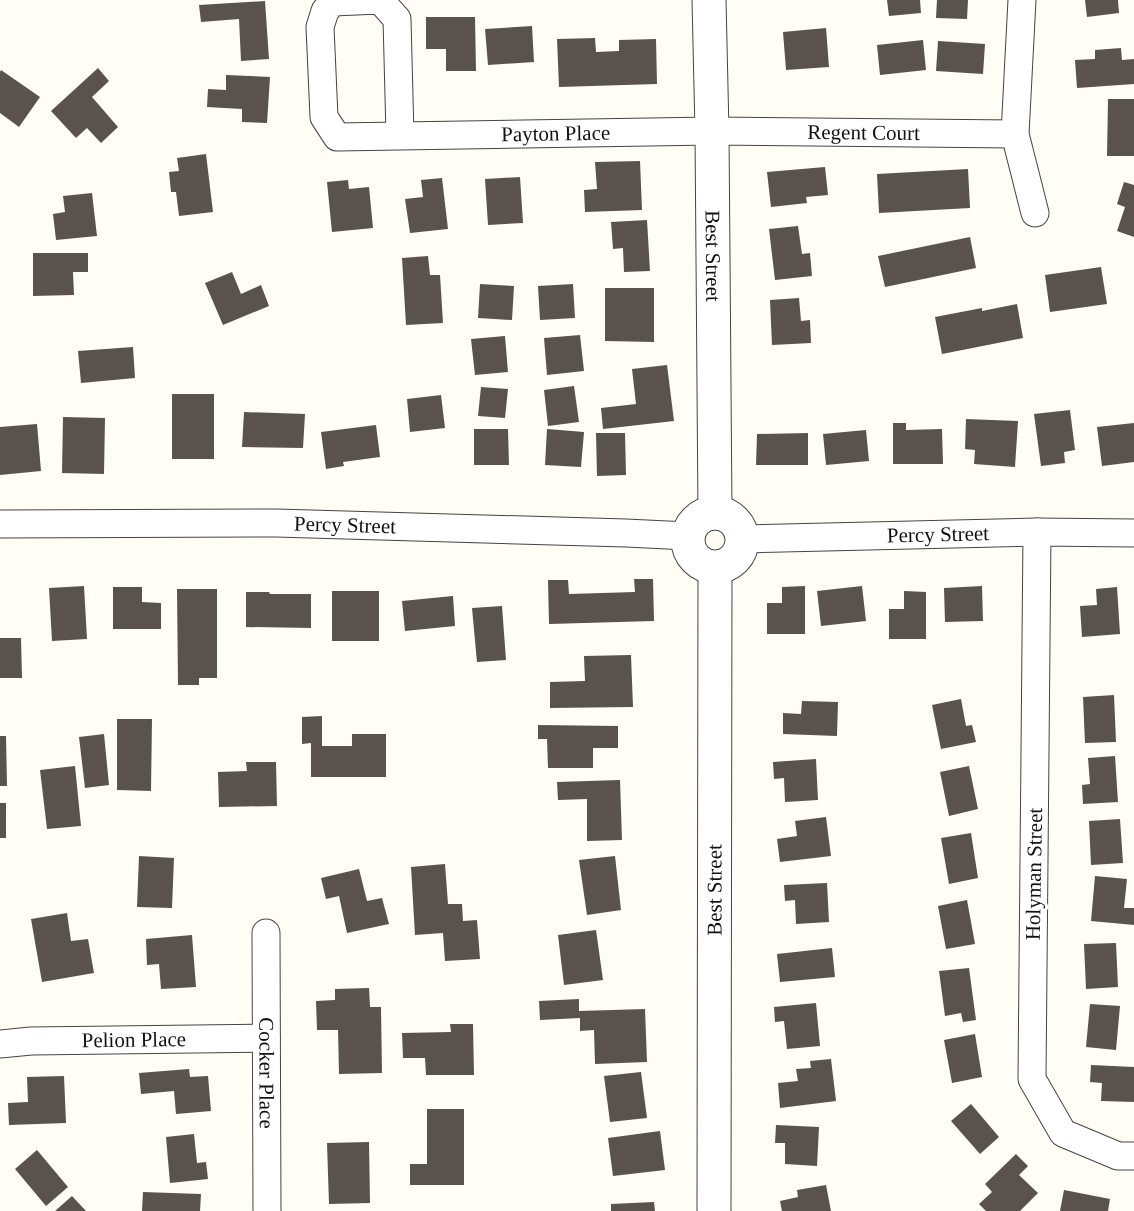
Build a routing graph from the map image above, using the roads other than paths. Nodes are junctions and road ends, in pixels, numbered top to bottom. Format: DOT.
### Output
graph roads {
  1 [pos="709,0"];
  2 [pos="1022,0"];
  3 [pos="712,131"];
  4 [pos="1015,134"];
  5 [pos="400,135"];
  6 [pos="1035,213"];
  7 [pos="715,513"];
  8 [pos="0,524"];
  9 [pos="1037,532"];
  10 [pos="1134,532"];
  11 [pos="688,536"];
  12 [pos="743,539"];
  13 [pos="715,568"];
  14 [pos="266,933"];
  15 [pos="266,1038"];
  16 [pos="0,1044"];
  17 [pos="1134,1156"];
  18 [pos="267,1211"];
  19 [pos="714,1211"];
  1 -- 3 [label="street, Best Street"];
  2 -- 4 [label="street"];
  3 -- 4 [label="street, Regent Court"];
  3 -- 5 [label="street, Payton Place"];
  3 -- 7 [label="street, Best Street"];
  4 -- 6 [label="street"];
  5 -- 5 [label="street, Payton Place"];
  7 -- 11 [label="street"];
  7 -- 12 [label="street"];
  8 -- 11 [label="street, Percy Street"];
  9 -- 10 [label="street, Percy Street"];
  9 -- 12 [label="street, Percy Street"];
  9 -- 17 [label="street, Holyman Street"];
  11 -- 13 [label="street"];
  12 -- 13 [label="street"];
  13 -- 19 [label="street, Best Street"];
  14 -- 15 [label="street, Cocker Place"];
  15 -- 16 [label="street, Pelion Place"];
  15 -- 18 [label="street, Cocker Place"];
}
